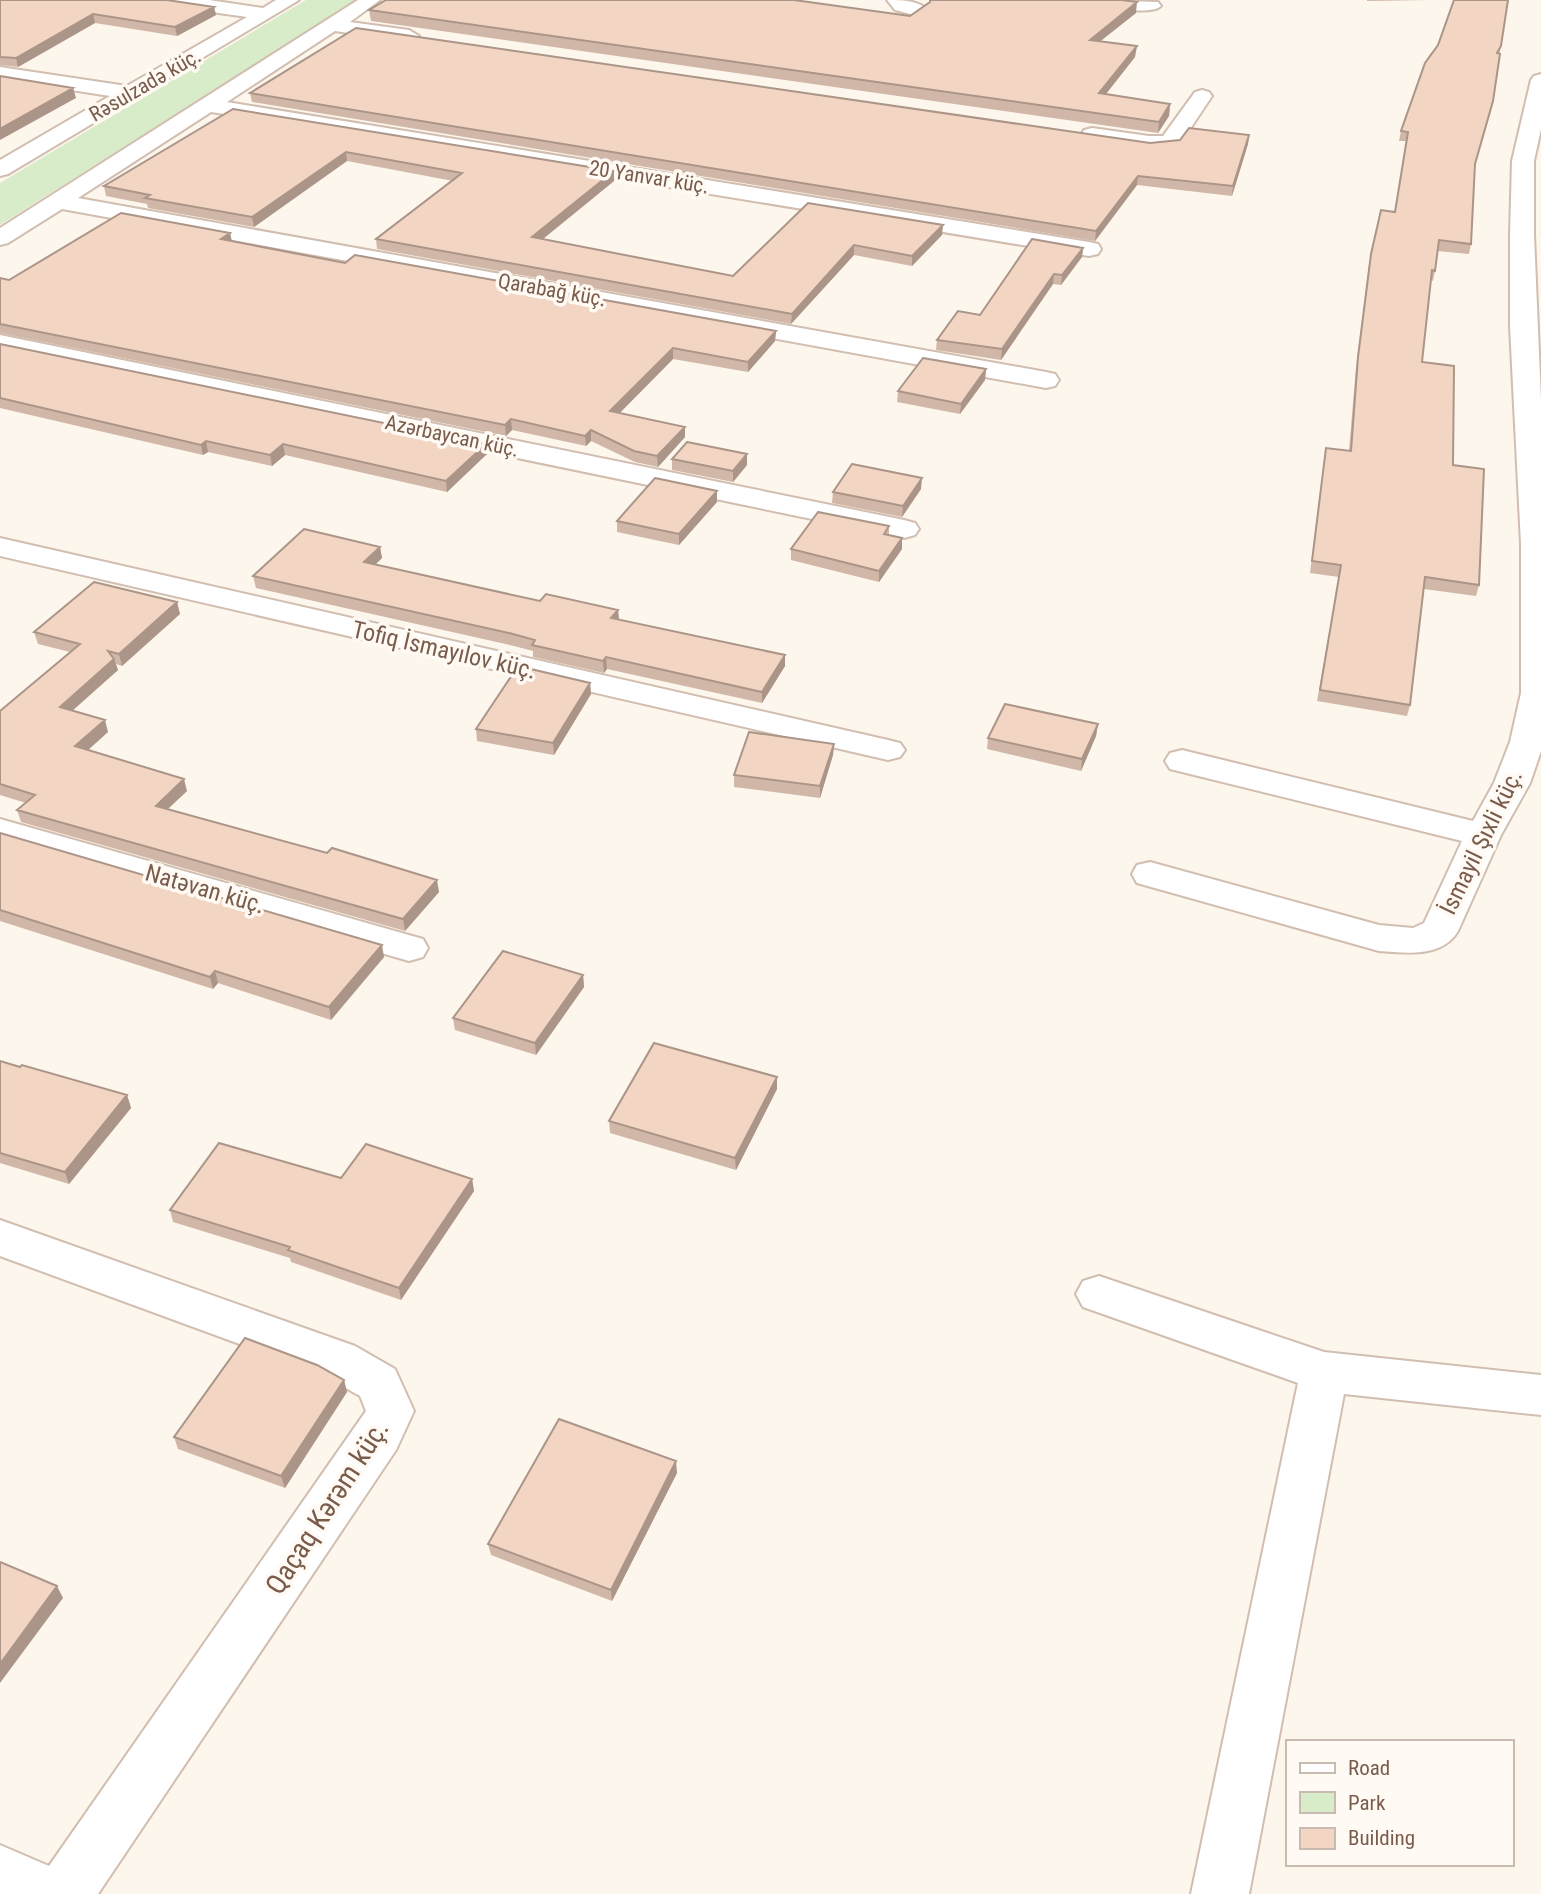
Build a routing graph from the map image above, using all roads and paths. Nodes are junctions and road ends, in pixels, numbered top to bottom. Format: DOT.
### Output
graph roads {
  1 [pos="169,0"];
  2 [pos="289,0"];
  3 [pos="370,0"];
  4 [pos="896,0"];
  5 [pos="1104,0"];
  6 [pos="1151,6"];
  7 [pos="918,10"];
  8 [pos="266,14"];
  9 [pos="332,25"];
  10 [pos="428,39"];
  11 [pos="0,73"];
  12 [pos="1541,80"];
  13 [pos="130,93"];
  14 [pos="1202,96"];
  15 [pos="209,105"];
  16 [pos="1077,133"];
  17 [pos="0,169"];
  18 [pos="58,201"];
  19 [pos="1531,236"];
  20 [pos="0,237"];
  21 [pos="1089,249"];
  22 [pos="0,343"];
  23 [pos="1046,380"];
  24 [pos="1536,464"];
  25 [pos="904,529"];
  26 [pos="0,547"];
  27 [pos="888,750"];
  28 [pos="1182,761"];
  29 [pos="1527,788"];
  30 [pos="0,831"];
  31 [pos="1483,835"];
  32 [pos="1150,874"];
  33 [pos="409,948"];
  34 [pos="0,1238"];
  35 [pos="1099,1294"];
  36 [pos="1324,1372"];
  37 [pos="1541,1395"];
  38 [pos="0,1874"];
  39 [pos="45,1894"];
  40 [pos="64,1894"];
  41 [pos="1220,1894"];
  1 -- 8 [label="street"];
  2 -- 8 [label="street, Rəsulzadə küç."];
  3 -- 9 [label="street"];
  4 -- 7 [label="street"];
  5 -- 6 [label="street"];
  8 -- 13 [label="street, Rəsulzadə küç."];
  9 -- 10 [label="street"];
  9 -- 15 [label="street"];
  11 -- 13 [label="street"];
  12 -- 19 [label="street, İsmayil Şıxli küç."];
  13 -- 17 [label="street, Rəsulzadə küç."];
  14 -- 16 [label="street"];
  15 -- 18 [label="street"];
  15 -- 21 [label="street, 20 Yanvar küç."];
  18 -- 20 [label="street"];
  18 -- 23 [label="street, Qarabağ küç."];
  19 -- 24 [label="street, İsmayil Şıxli küç."];
  22 -- 25 [label="street, Azərbaycan küç."];
  24 -- 29 [label="street, İsmayil Şıxli küç."];
  26 -- 27 [label="street, Tofiq İsmayılov küç."];
  28 -- 31 [label="street"];
  29 -- 31 [label="street, İsmayil Şıxli küç."];
  30 -- 33 [label="street, Natəvan küç."];
  31 -- 32 [label="street, İsmayil Şıxli küç."];
  34 -- 40 [label="street, Qaçaq Kərəm küç."];
  35 -- 36 [label="street"];
  36 -- 37 [label="street"];
  36 -- 41 [label="street"];
  38 -- 39 [label="street"];
}
